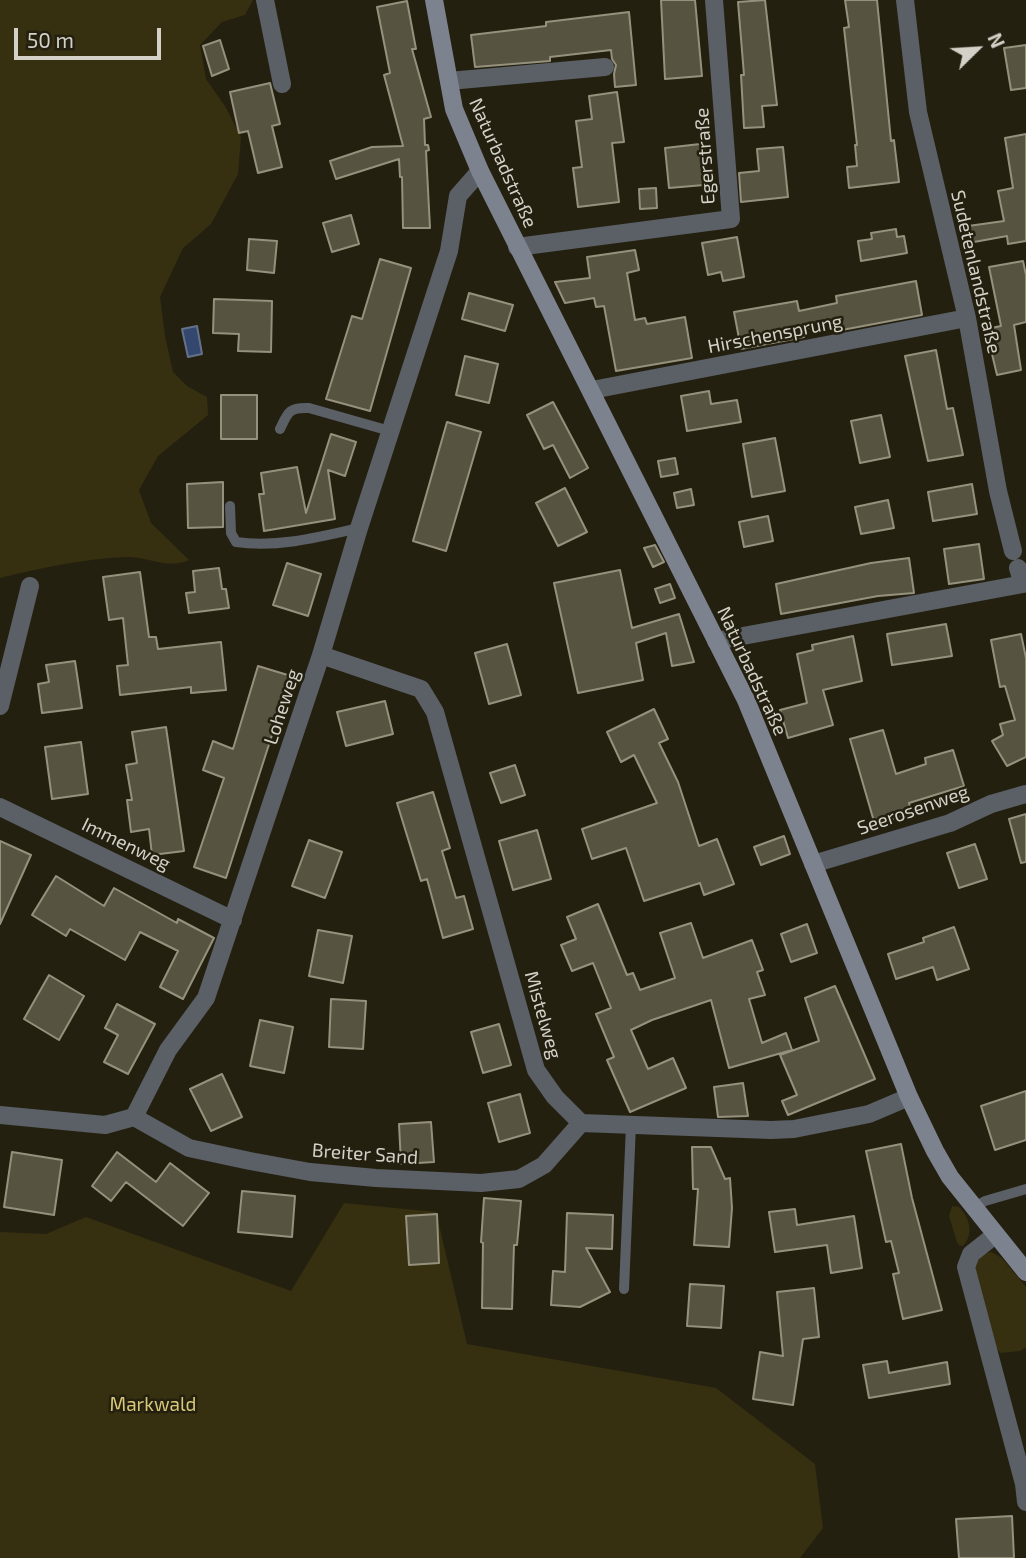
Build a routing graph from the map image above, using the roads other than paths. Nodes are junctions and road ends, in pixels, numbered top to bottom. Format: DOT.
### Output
graph roads {
  1 [pos="265,0"];
  2 [pos="434,0"];
  3 [pos="714,0"];
  4 [pos="905,0"];
  5 [pos="605,67"];
  6 [pos="449,81"];
  7 [pos="282,84"];
  8 [pos="480,171"];
  9 [pos="517,247"];
  10 [pos="967,318"];
  11 [pos="592,390"];
  12 [pos="280,429"];
  13 [pos="390,431"];
  14 [pos="230,506"];
  15 [pos="359,528"];
  16 [pos="30,586"];
  17 [pos="716,641"];
  18 [pos="321,655"];
  19 [pos="0,706"];
  20 [pos="1026,794"];
  21 [pos="0,807"];
  22 [pos="813,864"];
  23 [pos="233,920"];
  24 [pos="909,1097"];
  25 [pos="0,1115"];
  26 [pos="134,1117"];
  27 [pos="581,1123"];
  28 [pos="631,1125"];
  29 [pos="1026,1189"];
  30 [pos="974,1209"];
  31 [pos="995,1235"];
  32 [pos="1026,1272"];
  33 [pos="624,1289"];
  34 [pos="1026,1502"];
  1 -- 7 [label="street"];
  2 -- 6 [label="street, Naturbadstraße"];
  3 -- 9 [label="street, Egerstraße"];
  4 -- 10 [label="street, Sudetenlandstraße"];
  5 -- 6 [label="street, Naturbadstraße"];
  6 -- 8 [label="street, Naturbadstraße"];
  8 -- 9 [label="street, Naturbadstraße"];
  8 -- 13 [label="street, Loheweg"];
  9 -- 11 [label="street, Naturbadstraße"];
  10 -- 11 [label="street, Hirschensprung"];
  10 -- 17 [label="street, Sudetenlandstraße"];
  11 -- 17 [label="street, Naturbadstraße"];
  12 -- 13 [label="lane"];
  13 -- 15 [label="street, Loheweg"];
  14 -- 15 [label="lane"];
  15 -- 18 [label="street, Loheweg"];
  16 -- 19 [label="street"];
  17 -- 22 [label="street, Naturbadstraße"];
  18 -- 23 [label="street, Loheweg"];
  18 -- 27 [label="street, Mistelweg"];
  20 -- 22 [label="street, Seerosenweg"];
  21 -- 23 [label="street, Immenweg"];
  22 -- 24 [label="street, Naturbadstraße"];
  23 -- 26 [label="street, Loheweg"];
  24 -- 28 [label="street"];
  24 -- 30 [label="street, Naturbadstraße"];
  25 -- 26 [label="street"];
  26 -- 27 [label="street, Breiter Sand"];
  27 -- 28 [label="street"];
  28 -- 33 [label="lane"];
  29 -- 30 [label="lane"];
  30 -- 31 [label="street, Naturbadstraße"];
  31 -- 32 [label="street, Naturbadstraße"];
  31 -- 34 [label="street"];
}
